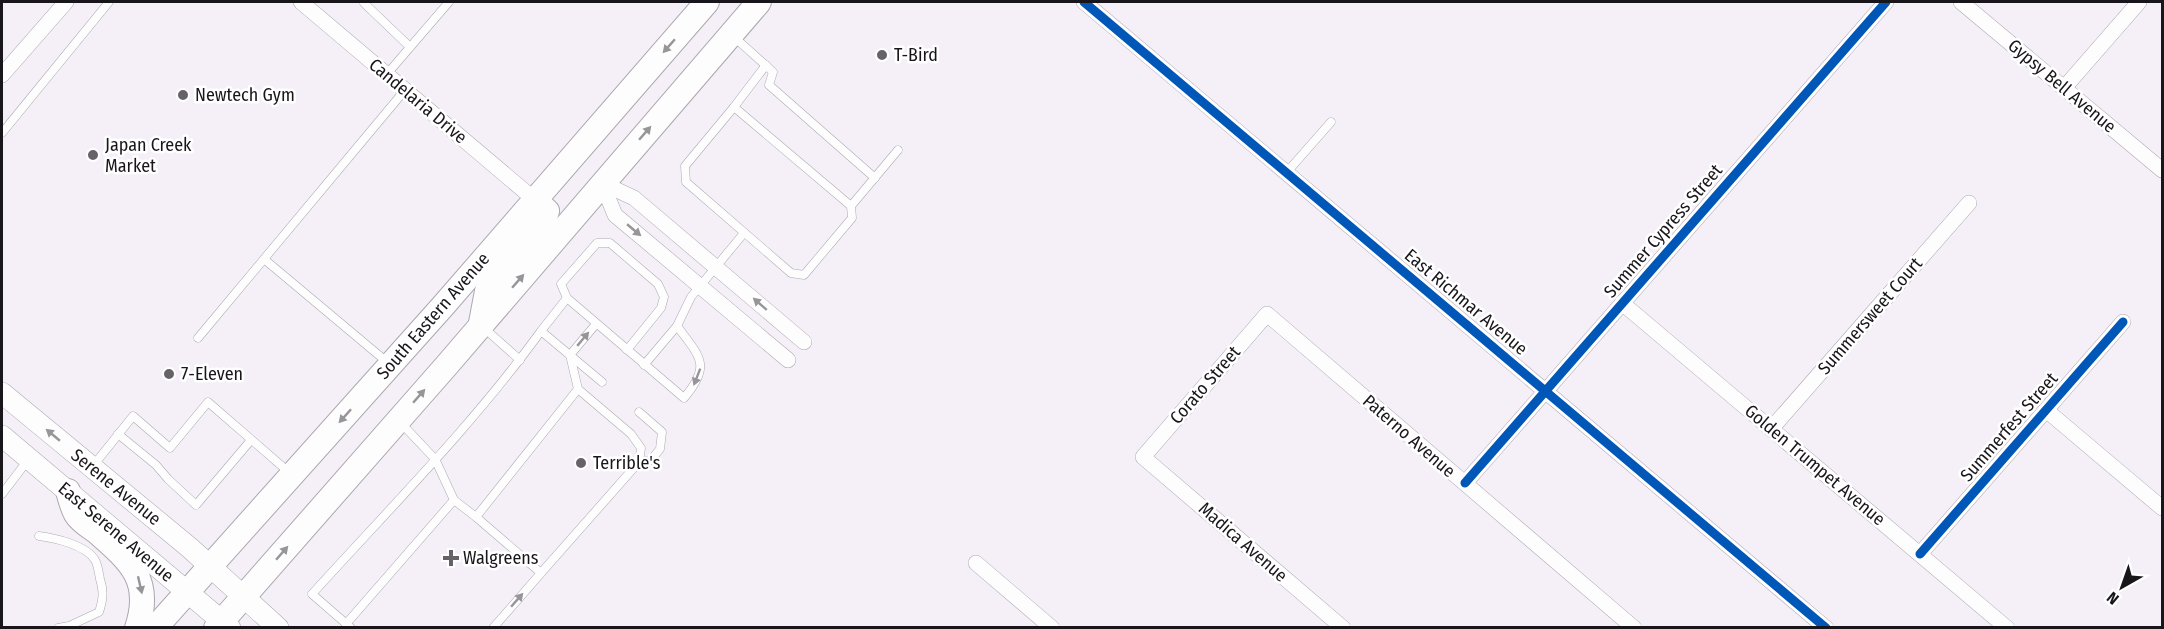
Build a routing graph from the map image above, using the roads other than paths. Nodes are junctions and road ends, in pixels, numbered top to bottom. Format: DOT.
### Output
graph roads {
  1 [pos="66,2"];
  2 [pos="109,2"];
  3 [pos="301,2"];
  4 [pos="365,2"];
  5 [pos="449,2"];
  6 [pos="759,2"];
  7 [pos="1083,2"];
  8 [pos="1886,2"];
  9 [pos="1961,2"];
  10 [pos="2139,2"];
  11 [pos="701,4"];
  12 [pos="731,34"];
  13 [pos="410,47"];
  14 [pos="766,65"];
  15 [pos="2,75"];
  16 [pos="387,75"];
  17 [pos="2064,88"];
  18 [pos="405,90"];
  19 [pos="734,107"];
  20 [pos="1331,122"];
  21 [pos="2,133"];
  22 [pos="898,150"];
  23 [pos="572,158"];
  24 [pos="2163,170"];
  25 [pos="1287,172"];
  26 [pos="875,178"];
  27 [pos="602,183"];
  28 [pos="535,200"];
  29 [pos="1969,203"];
  30 [pos="851,206"];
  31 [pos="744,232"];
  32 [pos="264,259"];
  33 [pos="717,266"];
  34 [pos="700,286"];
  35 [pos="567,298"];
  36 [pos="1622,303"];
  37 [pos="1268,314"];
  38 [pos="2123,322"];
  39 [pos="596,324"];
  40 [pos="480,325"];
  41 [pos="677,326"];
  42 [pos="541,331"];
  43 [pos="198,338"];
  44 [pos="804,342"];
  45 [pos="627,350"];
  46 [pos="570,355"];
  47 [pos="520,360"];
  48 [pos="788,360"];
  49 [pos="391,364"];
  50 [pos="644,365"];
  51 [pos="602,382"];
  52 [pos="578,389"];
  53 [pos="1546,391"];
  54 [pos="2,393"];
  55 [pos="2046,410"];
  56 [pos="639,412"];
  57 [pos="398,420"];
  58 [pos="1771,429"];
  59 [pos="118,434"];
  60 [pos="2,436"];
  61 [pos="251,440"];
  62 [pos="1143,457"];
  63 [pos="29,459"];
  64 [pos="435,459"];
  65 [pos="639,462"];
  66 [pos="92,468"];
  67 [pos="292,475"];
  68 [pos="1465,483"];
  69 [pos="68,491"];
  70 [pos="2,494"];
  71 [pos="454,500"];
  72 [pos="2163,508"];
  73 [pos="476,517"];
  74 [pos="39,536"];
  75 [pos="1920,554"];
  76 [pos="976,563"];
  77 [pos="211,567"];
  78 [pos="542,573"];
  79 [pos="236,590"];
  80 [pos="188,592"];
  81 [pos="223,625"];
  82 [pos="349,626"];
  83 [pos="1340,626"];
  84 [pos="58,627"];
  85 [pos="137,627"];
  86 [pos="155,627"];
  87 [pos="278,627"];
  88 [pos="493,627"];
  89 [pos="1052,627"];
  90 [pos="1634,627"];
  91 [pos="1826,627"];
  92 [pos="2007,627"];
  1 -- 15 [label="street"];
  2 -- 21 [label="lane"];
  3 -- 16 [label="street, Candelaria Drive"];
  4 -- 13 [label="lane"];
  5 -- 13 [label="lane"];
  6 -- 12 [label="main road"];
  7 -- 25 [label="street, East Richmar Avenue"];
  8 -- 36 [label="street, Summer Cypress Street"];
  9 -- 17 [label="street, Gypsy Bell Avenue"];
  10 -- 17 [label="street"];
  11 -- 23 [label="main road, South Eastern Avenue, one-way"];
  12 -- 14 [label="lane"];
  27 -- 12 [label="main road, one-way"];
  13 -- 16 [label="lane"];
  14 -- 19 [label="lane"];
  14 -- 26 [label="lane"];
  16 -- 18 [label="street, Candelaria Drive"];
  17 -- 24 [label="street, Gypsy Bell Avenue"];
  18 -- 28 [label="street, Candelaria Drive"];
  18 -- 32 [label="lane"];
  19 -- 30 [label="lane"];
  19 -- 31 [label="lane"];
  20 -- 25 [label="lane"];
  22 -- 26 [label="lane"];
  23 -- 27 [label="main road"];
  23 -- 28 [label="main road, South Eastern Avenue"];
  25 -- 53 [label="street, East Richmar Avenue"];
  26 -- 30 [label="lane"];
  27 -- 33 [label="street"];
  27 -- 34 [label="street, one-way"];
  40 -- 27 [label="main road, one-way"];
  28 -- 40 [label="main road"];
  28 -- 49 [label="main road, South Eastern Avenue"];
  29 -- 58 [label="street, Summersweet Court"];
  30 -- 31 [label="lane"];
  31 -- 33 [label="lane"];
  32 -- 43 [label="lane"];
  32 -- 49 [label="lane"];
  33 -- 34 [label="lane"];
  44 -- 33 [label="street, one-way"];
  34 -- 41 [label="lane"];
  34 -- 48 [label="street"];
  35 -- 39 [label="lane"];
  35 -- 42 [label="lane"];
  35 -- 45 [label="lane"];
  36 -- 53 [label="street, Summer Cypress Street"];
  36 -- 58 [label="street, Golden Trumpet Avenue"];
  37 -- 62 [label="street, Corato Street"];
  37 -- 68 [label="street, Paterno Avenue"];
  38 -- 55 [label="street, Summerfest Street"];
  39 -- 45 [label="lane"];
  46 -- 39 [label="lane, one-way"];
  40 -- 47 [label="lane"];
  57 -- 40 [label="main road, one-way"];
  41 -- 50 [label="lane"];
  41 -- 50 [label="lane, one-way"];
  42 -- 46 [label="lane"];
  42 -- 47 [label="lane"];
  45 -- 50 [label="lane"];
  46 -- 51 [label="lane"];
  46 -- 52 [label="lane"];
  47 -- 64 [label="lane"];
  49 -- 67 [label="main road, South Eastern Avenue, one-way"];
  52 -- 65 [label="lane"];
  52 -- 73 [label="lane"];
  53 -- 68 [label="street, Summer Cypress Street"];
  53 -- 91 [label="street, East Richmar Avenue"];
  66 -- 54 [label="street, Serene Avenue, one-way"];
  55 -- 72 [label="street"];
  55 -- 75 [label="street, Summerfest Street"];
  56 -- 65 [label="lane"];
  57 -- 64 [label="lane"];
  79 -- 57 [label="main road, one-way"];
  58 -- 75 [label="street, Golden Trumpet Avenue"];
  59 -- 61 [label="lane"];
  59 -- 61 [label="lane"];
  59 -- 66 [label="lane"];
  60 -- 63 [label="street, East Serene Avenue"];
  61 -- 67 [label="lane"];
  62 -- 83 [label="street, Madica Avenue"];
  63 -- 69 [label="street, East Serene Avenue"];
  63 -- 70 [label="lane"];
  64 -- 71 [label="lane"];
  64 -- 82 [label="lane"];
  65 -- 78 [label="lane"];
  66 -- 77 [label="street, Serene Avenue"];
  67 -- 77 [label="main road, South Eastern Avenue"];
  68 -- 90 [label="street, Paterno Avenue"];
  69 -- 80 [label="street, East Serene Avenue"];
  69 -- 85 [label="main road, one-way"];
  71 -- 73 [label="lane"];
  71 -- 82 [label="lane"];
  73 -- 78 [label="lane"];
  74 -- 84 [label="lane"];
  75 -- 92 [label="street, Golden Trumpet Avenue"];
  76 -- 89 [label="street"];
  77 -- 79 [label="street, Serene Avenue"];
  77 -- 80 [label="main road, South Eastern Avenue"];
  88 -- 78 [label="lane, one-way"];
  79 -- 81 [label="main road"];
  79 -- 87 [label="street"];
  80 -- 81 [label="street, East Serene Avenue"];
  80 -- 86 [label="main road, South Eastern Avenue"];
}
